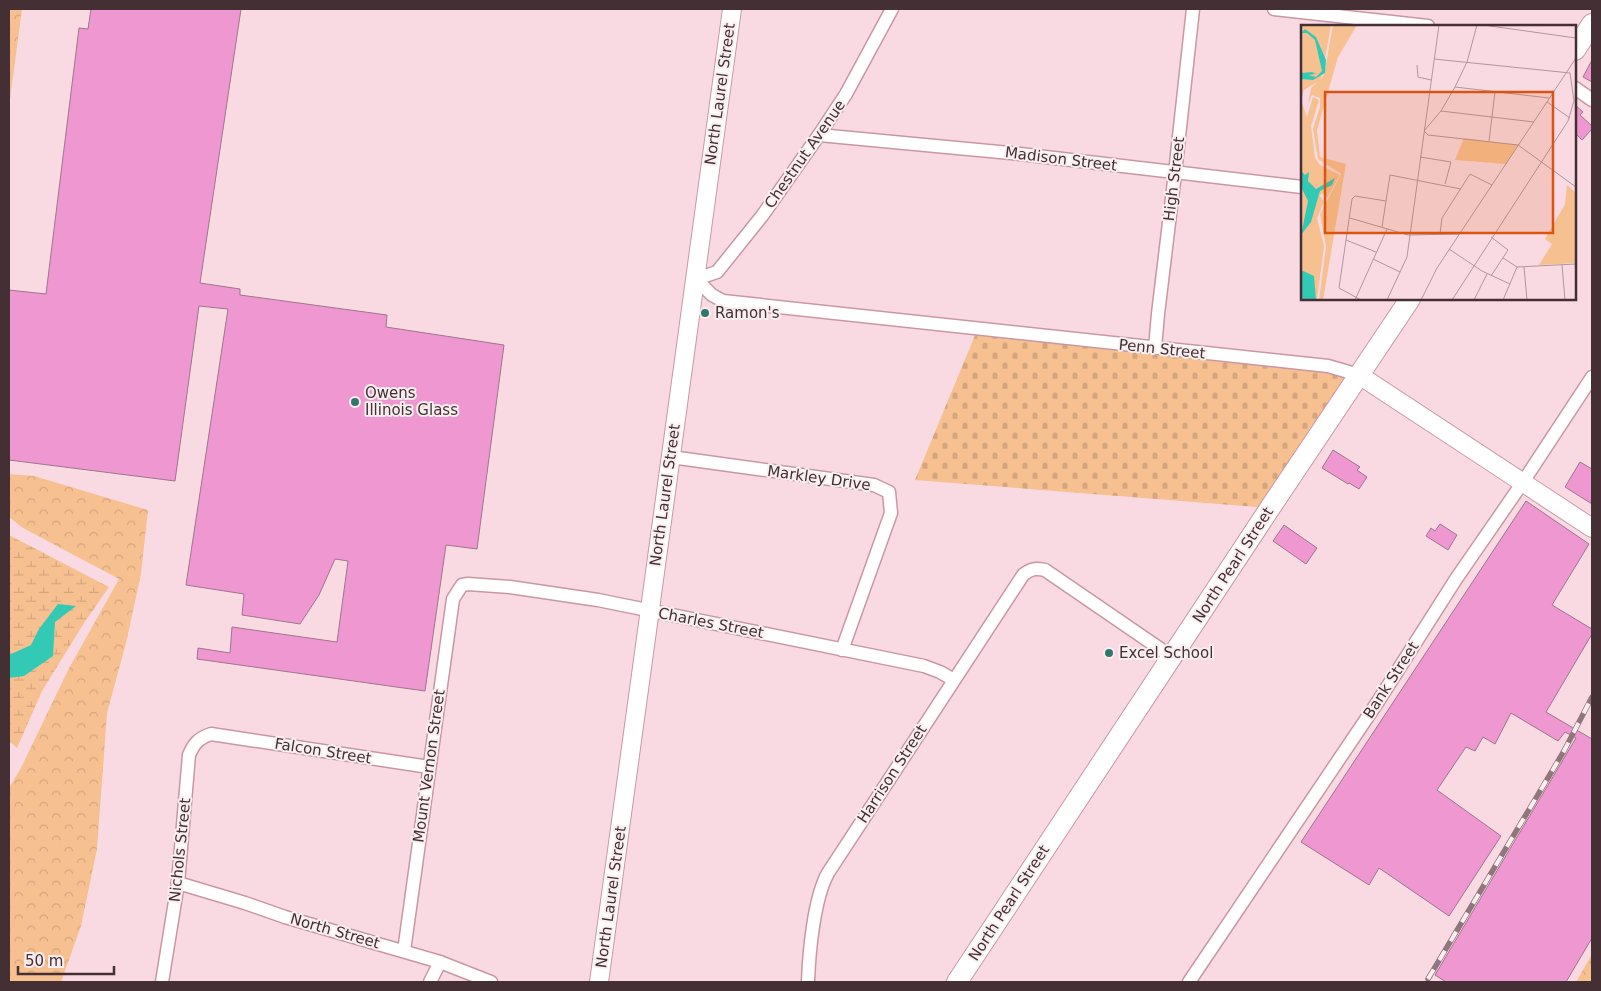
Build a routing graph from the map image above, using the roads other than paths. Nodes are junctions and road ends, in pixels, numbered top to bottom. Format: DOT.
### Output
graph roads {
  1 [pos="732,9"];
  2 [pos="892,9"];
  3 [pos="1193,9"];
  4 [pos="1274,9"];
  5 [pos="1592,24"];
  6 [pos="1419,25"];
  7 [pos="1576,48"];
  8 [pos="1576,89"];
  9 [pos="1592,100"];
  10 [pos="819,135"];
  11 [pos="1175,173"];
  12 [pos="1301,187"];
  13 [pos="696,279"];
  14 [pos="1409,300"];
  15 [pos="1155,348"];
  16 [pos="1359,376"];
  17 [pos="1592,377"];
  18 [pos="671,456"];
  19 [pos="1523,482"];
  20 [pos="1592,528"];
  21 [pos="465,585"];
  22 [pos="649,611"];
  23 [pos="842,650"];
  24 [pos="1172,657"];
  25 [pos="954,680"];
  26 [pos="218,735"];
  27 [pos="429,767"];
  28 [pos="178,884"];
  29 [pos="404,951"];
  30 [pos="440,962"];
  31 [pos="162,982"];
  32 [pos="430,982"];
  33 [pos="490,982"];
  34 [pos="599,982"];
  35 [pos="808,982"];
  36 [pos="957,982"];
  37 [pos="1189,982"];
  1 -- 13 [label="street, North Laurel Street"];
  2 -- 10 [label="street, Chestnut Avenue"];
  3 -- 11 [label="street, High Street"];
  4 -- 6 [label="street"];
  5 -- 7 [label="main road"];
  8 -- 9 [label="street"];
  10 -- 11 [label="street, Madison Street"];
  10 -- 13 [label="street, Chestnut Avenue"];
  11 -- 12 [label="street, Madison Street"];
  11 -- 15 [label="street, High Street"];
  13 -- 15 [label="street, Penn Street"];
  13 -- 18 [label="street, North Laurel Street"];
  14 -- 16 [label="main road, North Pearl Street"];
  15 -- 16 [label="street, Penn Street"];
  16 -- 19 [label="street, Penn Street"];
  16 -- 24 [label="main road, North Pearl Street"];
  17 -- 19 [label="street, Bank Street"];
  18 -- 22 [label="street, North Laurel Street"];
  18 -- 23 [label="street, Markley Drive"];
  19 -- 20 [label="street, Penn Street"];
  19 -- 37 [label="street, Bank Street"];
  21 -- 22 [label="street, Charles Street"];
  21 -- 27 [label="street, Mount Vernon Street"];
  22 -- 23 [label="street, Charles Street"];
  22 -- 34 [label="street, North Laurel Street"];
  23 -- 25 [label="street, Charles Street"];
  24 -- 25 [label="street, Harrison Street"];
  24 -- 36 [label="main road, North Pearl Street"];
  25 -- 35 [label="street, Harrison Street"];
  26 -- 27 [label="street, Falcon Street"];
  26 -- 28 [label="street, Nichols Street"];
  27 -- 29 [label="street, Mount Vernon Street"];
  28 -- 29 [label="street, North Street"];
  28 -- 31 [label="street, Nichols Street"];
  29 -- 30 [label="street, North Street"];
  30 -- 32 [label="street"];
  30 -- 33 [label="street, North Street"];
}
